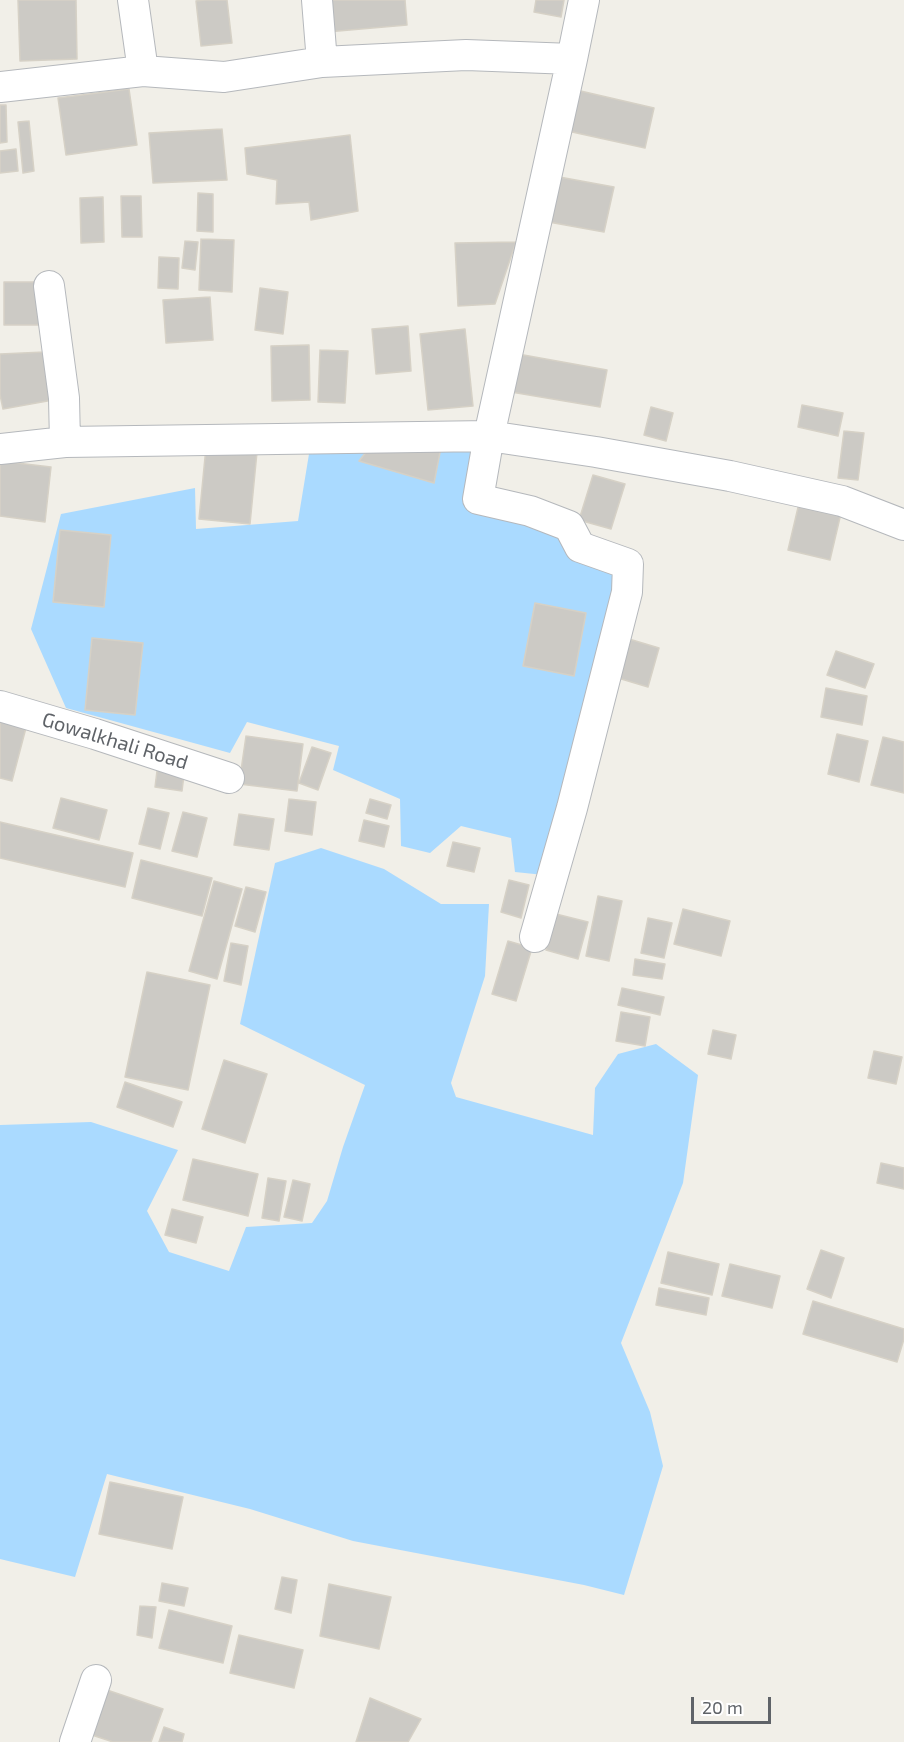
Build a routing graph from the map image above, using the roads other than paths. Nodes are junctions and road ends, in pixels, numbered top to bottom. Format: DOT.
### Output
graph roads {
  1 [pos="134,0"];
  2 [pos="317,0"];
  3 [pos="584,0"];
  4 [pos="572,59"];
  5 [pos="322,62"];
  6 [pos="143,71"];
  7 [pos="0,87"];
  8 [pos="50,286"];
  9 [pos="489,436"];
  10 [pos="65,442"];
  11 [pos="0,449"];
  12 [pos="904,525"];
  13 [pos="0,706"];
  14 [pos="229,778"];
  15 [pos="535,937"];
  16 [pos="96,1680"];
  17 [pos="75,1742"];
  1 -- 6 [label="street"];
  2 -- 5 [label="street"];
  3 -- 4 [label="street"];
  4 -- 5 [label="street"];
  4 -- 9 [label="street"];
  5 -- 6 [label="street"];
  6 -- 7 [label="street"];
  8 -- 10 [label="street"];
  9 -- 10 [label="street"];
  9 -- 12 [label="street"];
  9 -- 15 [label="street"];
  10 -- 11 [label="street"];
  13 -- 14 [label="street, Gowalkhali Road"];
  16 -- 17 [label="street"];
}
